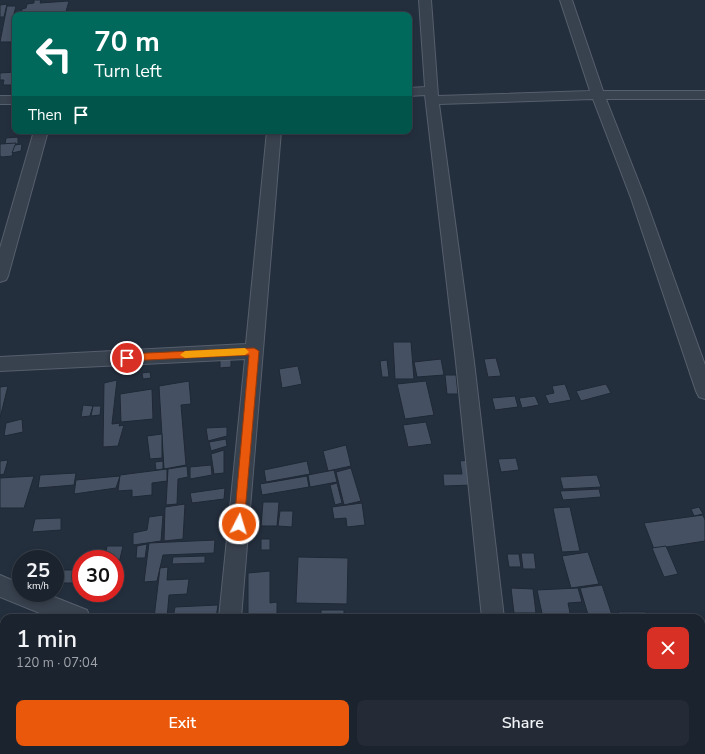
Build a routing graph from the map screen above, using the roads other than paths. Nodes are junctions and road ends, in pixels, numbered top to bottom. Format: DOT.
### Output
graph roads {
  1 [pos="425,0"];
  2 [pos="566,0"];
  3 [pos="412,93"];
  4 [pos="598,95"];
  5 [pos="705,95"];
  6 [pos="432,96"];
  7 [pos="0,100"];
  8 [pos="12,100"];
  9 [pos="40,134"];
  10 [pos="274,134"];
  11 [pos="0,276"];
  12 [pos="254,351"];
  13 [pos="0,364"];
  14 [pos="705,391"];
  15 [pos="0,586"];
  16 [pos="69,614"];
  17 [pos="230,614"];
  18 [pos="493,614"];
  1 -- 6 [label="street"];
  2 -- 4 [label="street"];
  3 -- 6 [label="street"];
  4 -- 5 [label="street"];
  4 -- 6 [label="street"];
  4 -- 14 [label="street"];
  6 -- 18 [label="street"];
  7 -- 8 [label="street"];
  9 -- 11 [label="street"];
  10 -- 12 [label="street"];
  12 -- 13 [label="street"];
  12 -- 17 [label="street"];
  15 -- 16 [label="street"];
}
